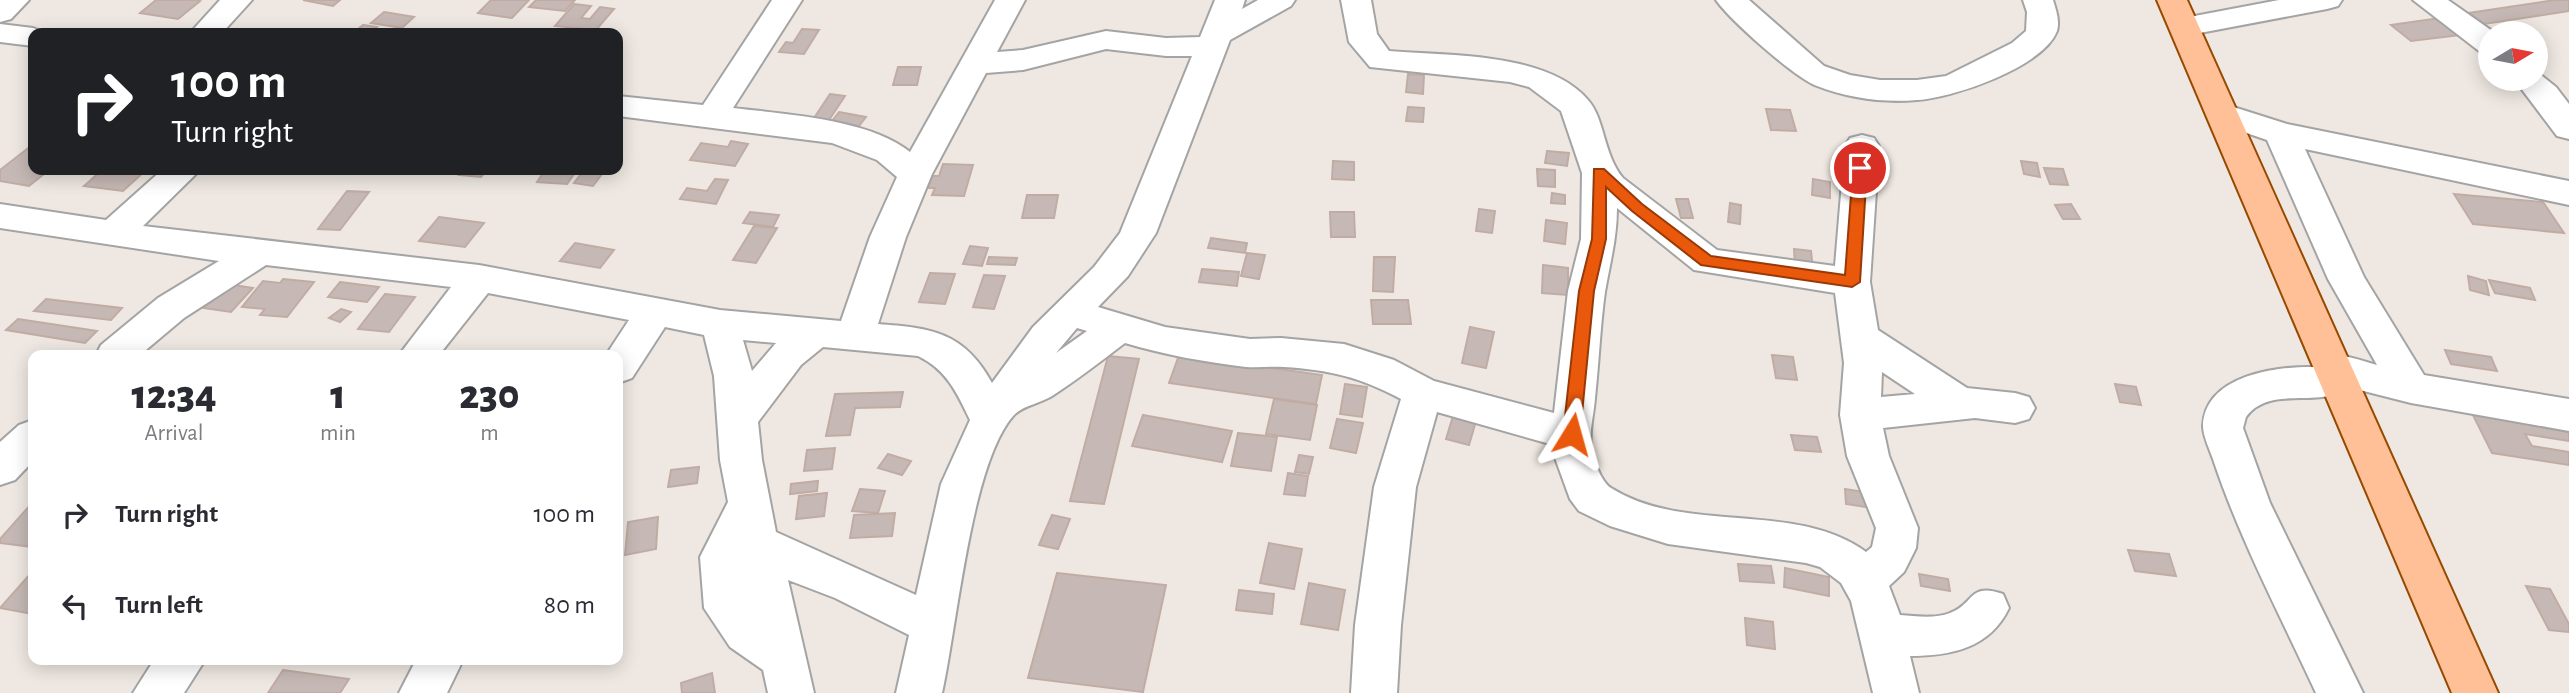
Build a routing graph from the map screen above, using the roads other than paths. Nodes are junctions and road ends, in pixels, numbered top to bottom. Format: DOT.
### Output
graph roads {
  1 [pos="14,0"];
  2 [pos="237,0"];
  3 [pos="787,0"];
  4 [pos="1230,0"];
  5 [pos="1280,0"];
  6 [pos="1356,0"];
  7 [pos="1731,0"];
  8 [pos="2038,0"];
  9 [pos="2327,0"];
  10 [pos="2428,0"];
  11 [pos="0,13"];
  12 [pos="1021,14"];
  13 [pos="2178,14"];
  14 [pos="210,28"];
  15 [pos="0,33"];
  16 [pos="2478,35"];
  17 [pos="28,36"];
  18 [pos="1216,40"];
  19 [pos="1059,49"];
  20 [pos="974,64"];
  21 [pos="2542,91"];
  22 [pos="623,107"];
  23 [pos="2224,114"];
  24 [pos="712,116"];
  25 [pos="2569,128"];
  26 [pos="2281,133"];
  27 [pos="1862,146"];
  28 [pos="1599,172"];
  29 [pos="915,174"];
  30 [pos="178,175"];
  31 [pos="2569,193"];
  32 [pos="0,216"];
  33 [pos="113,234"];
  34 [pos="260,252"];
  35 [pos="480,278"];
  36 [pos="1852,282"];
  37 [pos="656,310"];
  38 [pos="1070,312"];
  39 [pos="720,324"];
  40 [pos="1119,328"];
  41 [pos="817,331"];
  42 [pos="856,334"];
  43 [pos="1859,337"];
  44 [pos="121,350"];
  45 [pos="422,350"];
  46 [pos="623,360"];
  47 [pos="2335,369"];
  48 [pos="2411,388"];
  49 [pos="1423,393"];
  50 [pos="1959,404"];
  51 [pos="2015,408"];
  52 [pos="997,411"];
  53 [pos="1860,415"];
  54 [pos="2569,415"];
  55 [pos="738,418"];
  56 [pos="1572,434"];
  57 [pos="28,441"];
  58 [pos="0,468"];
  59 [pos="753,522"];
  60 [pos="1865,580"];
  61 [pos="1987,608"];
  62 [pos="934,626"];
  63 [pos="1882,636"];
  64 [pos="178,665"];
  65 [pos="437,665"];
  66 [pos="787,676"];
  67 [pos="156,693"];
  68 [pos="422,693"];
  69 [pos="919,693"];
  70 [pos="1374,693"];
  71 [pos="1896,693"];
  72 [pos="2340,693"];
  73 [pos="2475,693"];
  1 -- 11 [label="street"];
  2 -- 14 [label="street"];
  3 -- 24 [label="street"];
  4 -- 18 [label="street"];
  5 -- 18 [label="street"];
  6 -- 28 [label="street"];
  7 -- 8 [label="street"];
  9 -- 13 [label="street"];
  10 -- 16 [label="street"];
  12 -- 19 [label="street"];
  12 -- 20 [label="street"];
  13 -- 23 [label="main road"];
  15 -- 17 [label="street"];
  18 -- 19 [label="street"];
  18 -- 38 [label="street"];
  19 -- 20 [label="street"];
  20 -- 29 [label="street"];
  21 -- 25 [label="street"];
  22 -- 24 [label="street"];
  23 -- 26 [label="street"];
  23 -- 47 [label="main road"];
  24 -- 29 [label="street"];
  26 -- 31 [label="street"];
  26 -- 48 [label="street"];
  27 -- 36 [label="street"];
  28 -- 36 [label="street"];
  28 -- 56 [label="street"];
  29 -- 42 [label="street"];
  30 -- 33 [label="street"];
  32 -- 33 [label="street"];
  33 -- 34 [label="street"];
  34 -- 35 [label="street"];
  34 -- 44 [label="street"];
  35 -- 37 [label="street"];
  35 -- 45 [label="street"];
  36 -- 43 [label="street"];
  37 -- 39 [label="street"];
  37 -- 46 [label="street"];
  38 -- 40 [label="street"];
  38 -- 52 [label="street"];
  39 -- 41 [label="street"];
  39 -- 55 [label="street"];
  40 -- 49 [label="street"];
  40 -- 52 [label="street"];
  41 -- 42 [label="street"];
  41 -- 55 [label="street"];
  42 -- 52 [label="street"];
  43 -- 50 [label="street"];
  43 -- 53 [label="street"];
  47 -- 48 [label="street"];
  47 -- 72 [label="street"];
  47 -- 73 [label="main road"];
  48 -- 54 [label="street"];
  49 -- 56 [label="street"];
  49 -- 70 [label="street"];
  50 -- 51 [label="street"];
  50 -- 53 [label="street"];
  52 -- 62 [label="street"];
  53 -- 60 [label="street"];
  55 -- 59 [label="street"];
  56 -- 60 [label="street"];
  57 -- 58 [label="street"];
  59 -- 62 [label="street"];
  59 -- 66 [label="street"];
  60 -- 63 [label="street"];
  61 -- 63 [label="street"];
  62 -- 69 [label="street"];
  63 -- 71 [label="street"];
  64 -- 67 [label="street"];
  65 -- 68 [label="street"];
}
